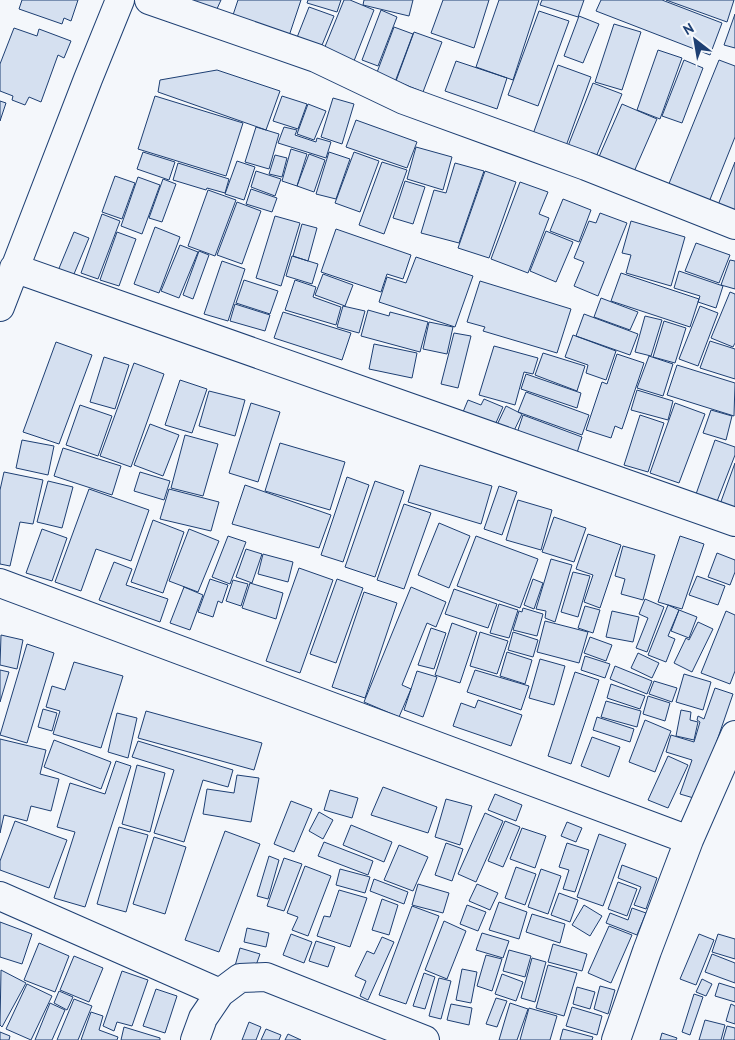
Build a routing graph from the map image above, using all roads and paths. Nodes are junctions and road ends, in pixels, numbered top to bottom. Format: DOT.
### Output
graph roads {
  1 [pos="120,0"];
  2 [pos="149,0"];
  3 [pos="735,225"];
  4 [pos="14,268"];
  5 [pos="0,307"];
  6 [pos="735,522"];
  7 [pos="0,583"];
  8 [pos="735,735"];
  9 [pos="689,840"];
  10 [pos="0,896"];
  11 [pos="220,993"];
  12 [pos="195,1040"];
  13 [pos="425,1040"];
  14 [pos="616,1040"];
  1 -- 4 [label="street"];
  2 -- 3 [label="street"];
  4 -- 5 [label="street"];
  4 -- 6 [label="street"];
  7 -- 9 [label="street"];
  8 -- 9 [label="street"];
  9 -- 14 [label="street"];
  10 -- 11 [label="street"];
  11 -- 12 [label="street"];
  11 -- 13 [label="street"];
}
